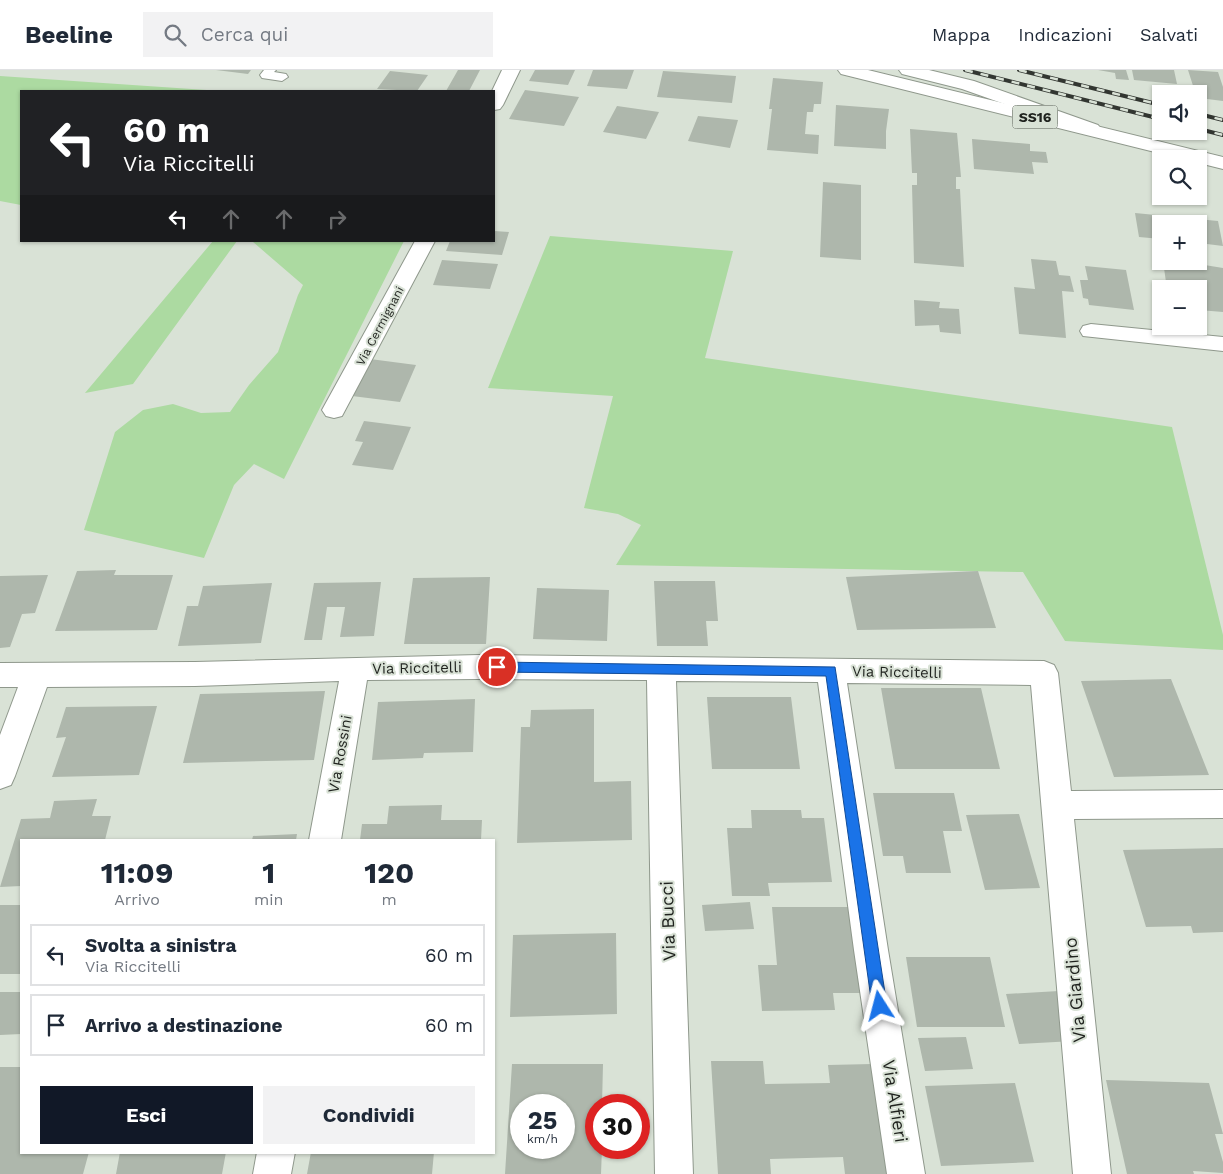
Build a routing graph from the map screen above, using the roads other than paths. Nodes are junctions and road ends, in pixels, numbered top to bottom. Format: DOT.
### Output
graph roads {
  1 [pos="270,70"];
  2 [pos="511,70"];
  3 [pos="848,70"];
  4 [pos="908,70"];
  5 [pos="282,77"];
  6 [pos="495,102"];
  7 [pos="1098,131"];
  8 [pos="1223,163"];
  9 [pos="424,242"];
  10 [pos="1091,331"];
  11 [pos="1223,344"];
  12 [pos="334,410"];
  13 [pos="355,668"];
  14 [pos="661,668"];
  15 [pos="831,671"];
  16 [pos="1044,673"];
  17 [pos="37,674"];
  18 [pos="0,675"];
  19 [pos="0,776"];
  20 [pos="1223,804"];
  21 [pos="1058,805"];
  22 [pos="326,839"];
  23 [pos="276,1154"];
  24 [pos="272,1174"];
  25 [pos="674,1174"];
  26 [pos="906,1174"];
  27 [pos="1092,1174"];
  1 -- 5 [label="lane"];
  2 -- 6 [label="street"];
  3 -- 7 [label="street, SS16"];
  4 -- 7 [label="street"];
  7 -- 8 [label="street, SS16"];
  9 -- 12 [label="street, Via Cermignani"];
  10 -- 11 [label="street"];
  13 -- 14 [label="street, Via Riccitelli"];
  13 -- 17 [label="street, Via Riccitelli"];
  13 -- 22 [label="street, Via Rossini"];
  14 -- 15 [label="street, Via Riccitelli"];
  14 -- 25 [label="street, Via Bucci"];
  15 -- 16 [label="street, Via Riccitelli"];
  15 -- 26 [label="street, Via Alfieri"];
  16 -- 21 [label="street, Via Giardino"];
  17 -- 18 [label="street, Via Riccitelli"];
  17 -- 19 [label="street"];
  20 -- 21 [label="street"];
  21 -- 27 [label="street, Via Giardino"];
  23 -- 24 [label="street"];
}
